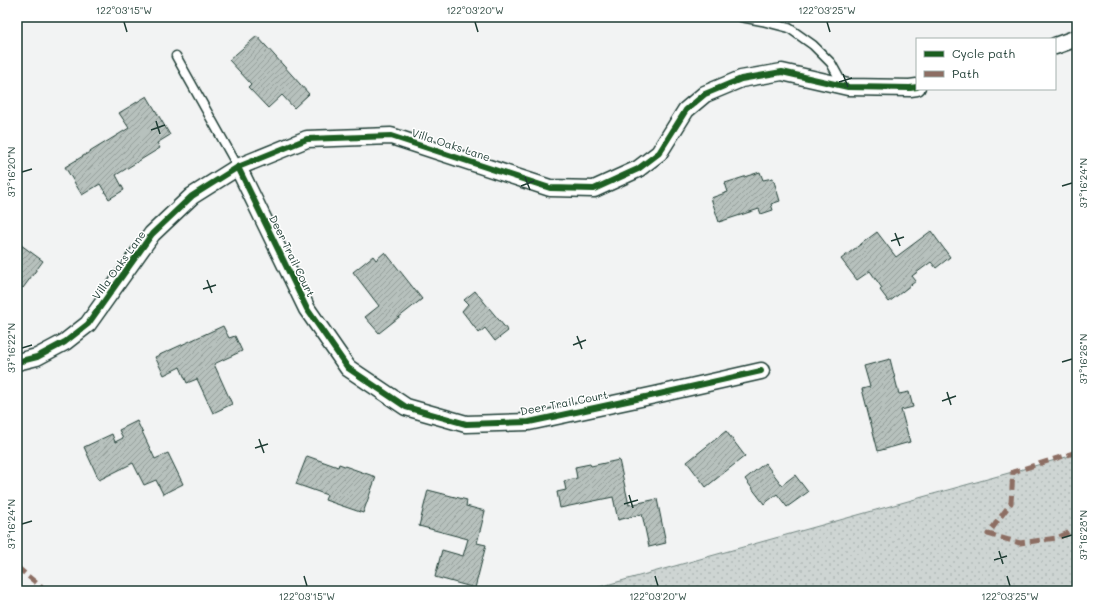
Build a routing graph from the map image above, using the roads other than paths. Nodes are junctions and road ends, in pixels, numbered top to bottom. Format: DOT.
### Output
graph roads {
  1 [pos="741,17"];
  2 [pos="1077,38"];
  3 [pos="1056,46"];
  4 [pos="176,56"];
  5 [pos="844,86"];
  6 [pos="916,87"];
  7 [pos="238,167"];
  8 [pos="17,362"];
  9 [pos="761,371"];
  1 -- 5 [label="lane"];
  2 -- 3 [label="street"];
  4 -- 7 [label="lane"];
  5 -- 6 [label="street, Villa Oaks Lane"];
  5 -- 7 [label="street, Villa Oaks Lane"];
  7 -- 8 [label="street, Villa Oaks Lane"];
  7 -- 9 [label="street, Deer Trail Court"];
}
